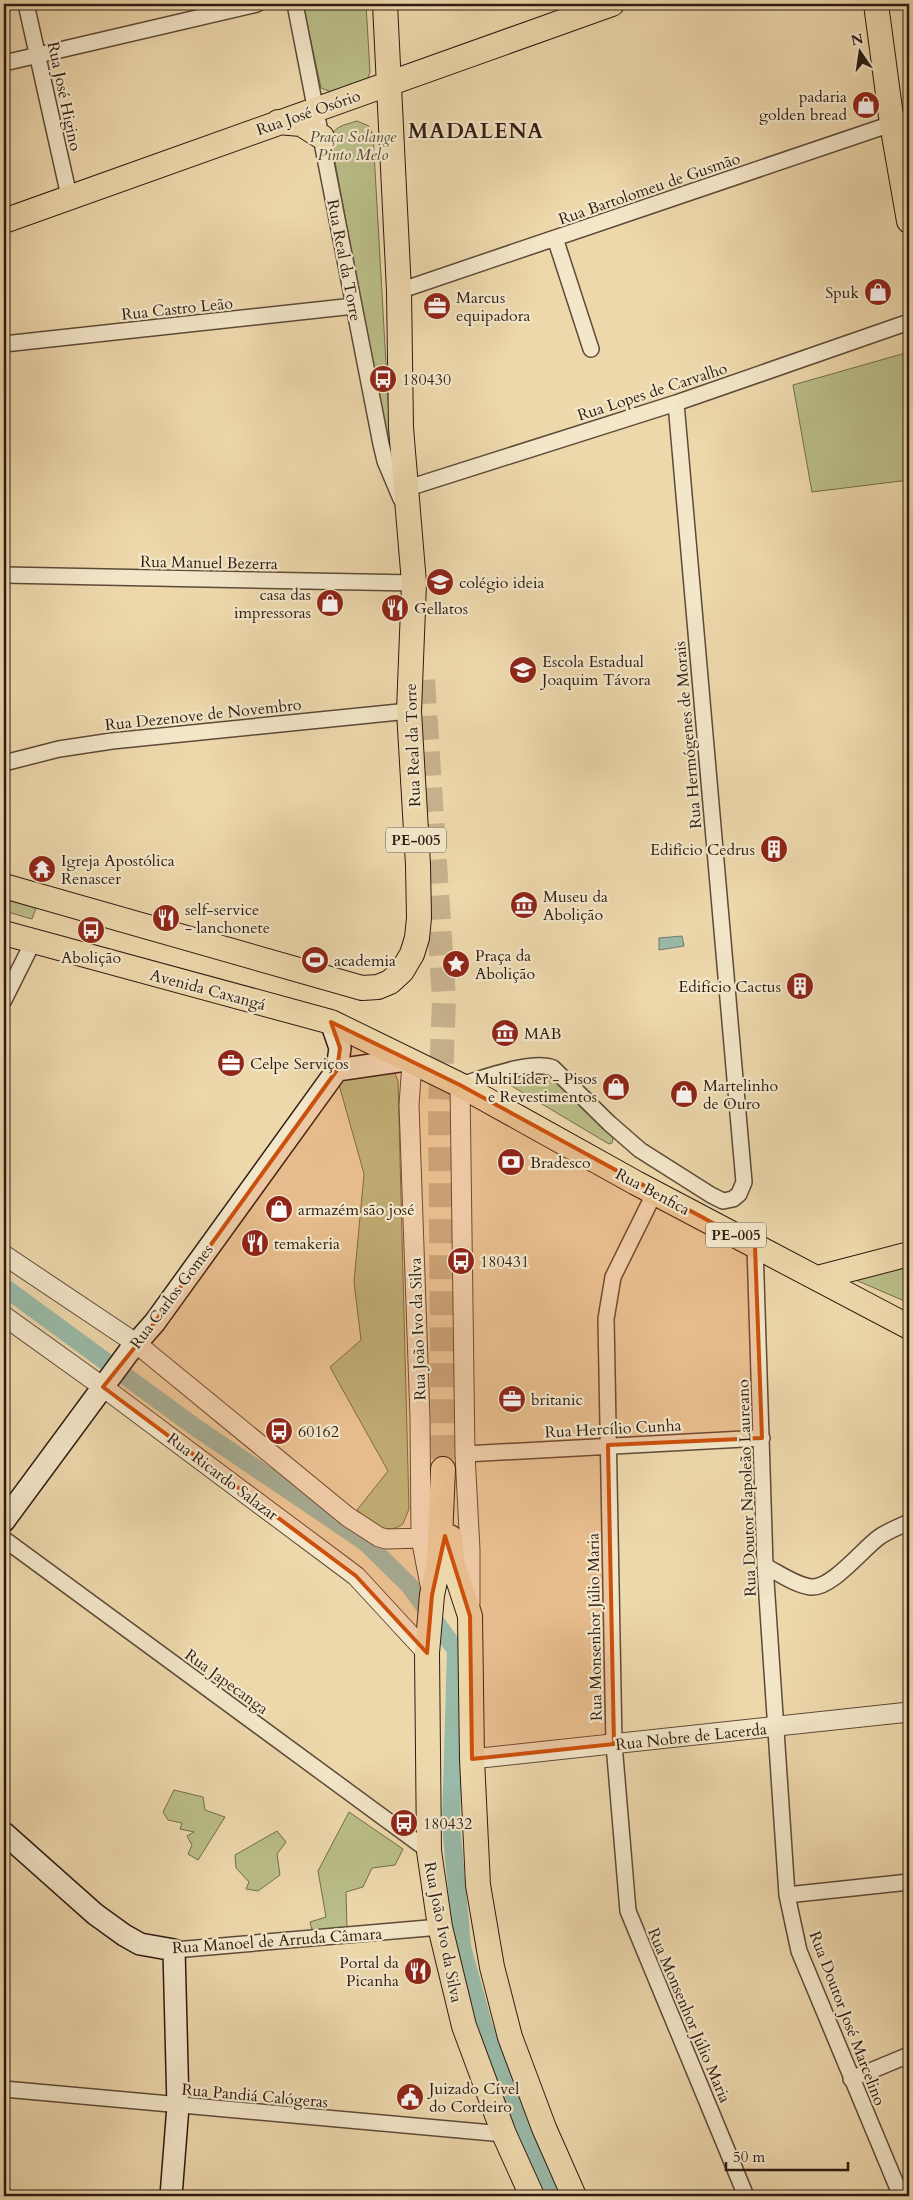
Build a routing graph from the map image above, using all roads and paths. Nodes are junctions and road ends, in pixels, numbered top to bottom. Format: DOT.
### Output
graph roads {
  1 [pos="26,4"];
  2 [pos="256,4"];
  3 [pos="295,4"];
  4 [pos="385,4"];
  5 [pos="612,4"];
  6 [pos="876,4"];
  7 [pos="38,55"];
  8 [pos="4,63"];
  9 [pos="390,84"];
  10 [pos="316,108"];
  11 [pos="901,121"];
  12 [pos="278,122"];
  13 [pos="322,137"];
  14 [pos="69,196"];
  15 [pos="4,221"];
  16 [pos="909,221"];
  17 [pos="555,238"];
  18 [pos="399,291"];
  19 [pos="354,306"];
  20 [pos="909,322"];
  21 [pos="4,344"];
  22 [pos="590,349"];
  23 [pos="676,403"];
  24 [pos="406,500"];
  25 [pos="4,576"];
  26 [pos="414,583"];
  27 [pos="423,680"];
  28 [pos="409,711"];
  29 [pos="4,763"];
  30 [pos="4,886"];
  31 [pos="4,933"];
  32 [pos="33,942"];
  33 [pos="4,1000"];
  34 [pos="331,1022"];
  35 [pos="409,1061"];
  36 [pos="337,1070"];
  37 [pos="460,1085"];
  38 [pos="655,1192"];
  39 [pos="755,1246"];
  40 [pos="909,1254"];
  41 [pos="4,1255"];
  42 [pos="817,1278"];
  43 [pos="4,1316"];
  44 [pos="909,1327"];
  45 [pos="133,1348"];
  46 [pos="108,1380"];
  47 [pos="762,1438"];
  48 [pos="608,1445"];
  49 [pos="465,1454"];
  50 [pos="6,1515"];
  51 [pos="909,1522"];
  52 [pos="421,1538"];
  53 [pos="4,1539"];
  54 [pos="765,1566"];
  55 [pos="470,1616"];
  56 [pos="429,1623"];
  57 [pos="909,1712"];
  58 [pos="774,1728"];
  59 [pos="614,1744"];
  60 [pos="472,1759"];
  61 [pos="4,1833"];
  62 [pos="428,1851"];
  63 [pos="909,1882"];
  64 [pos="787,1895"];
  65 [pos="440,1927"];
  66 [pos="174,1950"];
  67 [pos="909,2055"];
  68 [pos="851,2079"];
  69 [pos="4,2090"];
  70 [pos="178,2106"];
  71 [pos="504,2134"];
  72 [pos="171,2196"];
  73 [pos="532,2196"];
  74 [pos="574,2196"];
  75 [pos="746,2196"];
  76 [pos="901,2196"];
  1 -- 7 [label="street, Rua José Higino"];
  2 -- 7 [label="street"];
  3 -- 10 [label="street, Rua Real da Torre"];
  4 -- 9 [label="main road, Rua Real da Torre"];
  5 -- 9 [label="main road, Rua José Osório"];
  6 -- 11 [label="main road"];
  7 -- 8 [label="street"];
  7 -- 14 [label="street, Rua José Higino"];
  9 -- 10 [label="main road, Rua José Osório"];
  9 -- 18 [label="main road, Rua Real da Torre"];
  10 -- 12 [label="main road, Rua José Osório"];
  10 -- 13 [label="street, Rua Real da Torre"];
  11 -- 16 [label="main road"];
  11 -- 17 [label="street, Rua Bartolomeu de Gusmão"];
  12 -- 13 [label="main road"];
  12 -- 14 [label="main road, Rua José Osório"];
  13 -- 19 [label="street, Rua Real da Torre"];
  14 -- 15 [label="main road, Rua José Osório"];
  17 -- 18 [label="street, Rua Bartolomeu de Gusmão"];
  17 -- 22 [label="street"];
  18 -- 24 [label="main road, Rua Real da Torre"];
  19 -- 21 [label="street, Rua Castro Leão"];
  19 -- 24 [label="street, Rua Real da Torre"];
  20 -- 23 [label="street, Rua Lopes de Carvalho"];
  23 -- 24 [label="street, Rua Lopes de Carvalho"];
  23 -- 37 [label="street, Rua Hermógenes de Morais"];
  24 -- 26 [label="main road, Rua Real da Torre"];
  25 -- 26 [label="street, Rua Manuel Bezerra"];
  26 -- 27 [label="main road"];
  26 -- 28 [label="main road, Rua Real da Torre / PE-005"];
  28 -- 29 [label="street, Rua Dezenove de Novembro"];
  28 -- 30 [label="main road, Rua Real da Torre / PE-005"];
  31 -- 32 [label="main road, Avenida Caxangá / PE-005"];
  32 -- 33 [label="street"];
  32 -- 34 [label="main road, Avenida Caxangá / PE-005"];
  34 -- 35 [label="main road, Avenida Caxangá / PE-005"];
  34 -- 36 [label="main road"];
  35 -- 36 [label="main road"];
  35 -- 37 [label="main road, Rua Benfica / PE-005"];
  35 -- 52 [label="street, Rua João Ivo da Silva"];
  36 -- 45 [label="main road, Rua Carlos Gomes"];
  37 -- 38 [label="main road, Rua Benfica / PE-005"];
  37 -- 49 [label="street, Rua João Ivo da Silva"];
  38 -- 39 [label="main road, Rua Benfica / PE-005"];
  38 -- 48 [label="street, Rua Monsenhor Júlio Maria"];
  39 -- 42 [label="main road, Rua Benfica / PE-005"];
  39 -- 47 [label="street, Rua Doutor Napoleão Laureano"];
  40 -- 42 [label="main road"];
  41 -- 45 [label="street"];
  42 -- 44 [label="main road, PE-005"];
  43 -- 46 [label="street, Rua Ricardo Salazar"];
  45 -- 46 [label="main road, Rua Carlos Gomes"];
  45 -- 52 [label="street"];
  46 -- 50 [label="main road, Rua Carlos Gomes"];
  46 -- 56 [label="street, Rua Ricardo Salazar"];
  47 -- 48 [label="street, Rua Hercílio Cunha"];
  47 -- 54 [label="street, Rua Doutor Napoleão Laureano"];
  48 -- 49 [label="street, Rua Hercílio Cunha"];
  48 -- 59 [label="street, Rua Monsenhor Júlio Maria"];
  49 -- 55 [label="street, Rua João Ivo da Silva"];
  51 -- 54 [label="street"];
  52 -- 56 [label="street, Rua João Ivo da Silva"];
  53 -- 62 [label="street, Rua Japecanga"];
  54 -- 58 [label="street, Rua Doutor Napoleão Laureano"];
  55 -- 56 [label="main road, Rua João Ivo da Silva"];
  55 -- 60 [label="main road, Rua João Ivo da Silva"];
  56 -- 62 [label="main road, Rua João Ivo da Silva"];
  57 -- 58 [label="street, Rua Nobre de Lacerda"];
  58 -- 59 [label="street, Rua Nobre de Lacerda"];
  58 -- 64 [label="street, Rua Doutor José Marcelino"];
  59 -- 60 [label="street, Rua Nobre de Lacerda"];
  59 -- 75 [label="street, Rua Monsenhor Júlio Maria"];
  60 -- 74 [label="main road, Rua João Ivo da Silva"];
  61 -- 66 [label="main road, Rua Manoel de Arruda Câmara"];
  62 -- 65 [label="main road, Rua João Ivo da Silva"];
  63 -- 64 [label="street"];
  64 -- 68 [label="street, Rua Doutor José Marcelino"];
  65 -- 66 [label="street, Rua Manoel de Arruda Câmara"];
  65 -- 71 [label="main road, Rua João Ivo da Silva"];
  66 -- 70 [label="main road"];
  67 -- 68 [label="street"];
  68 -- 76 [label="street, Rua Doutor José Marcelino"];
  69 -- 70 [label="street, Rua Pandiá Calógeras"];
  70 -- 71 [label="street, Rua Pandiá Calógeras"];
  70 -- 72 [label="main road"];
  71 -- 73 [label="main road, Rua João Ivo da Silva"];
}
